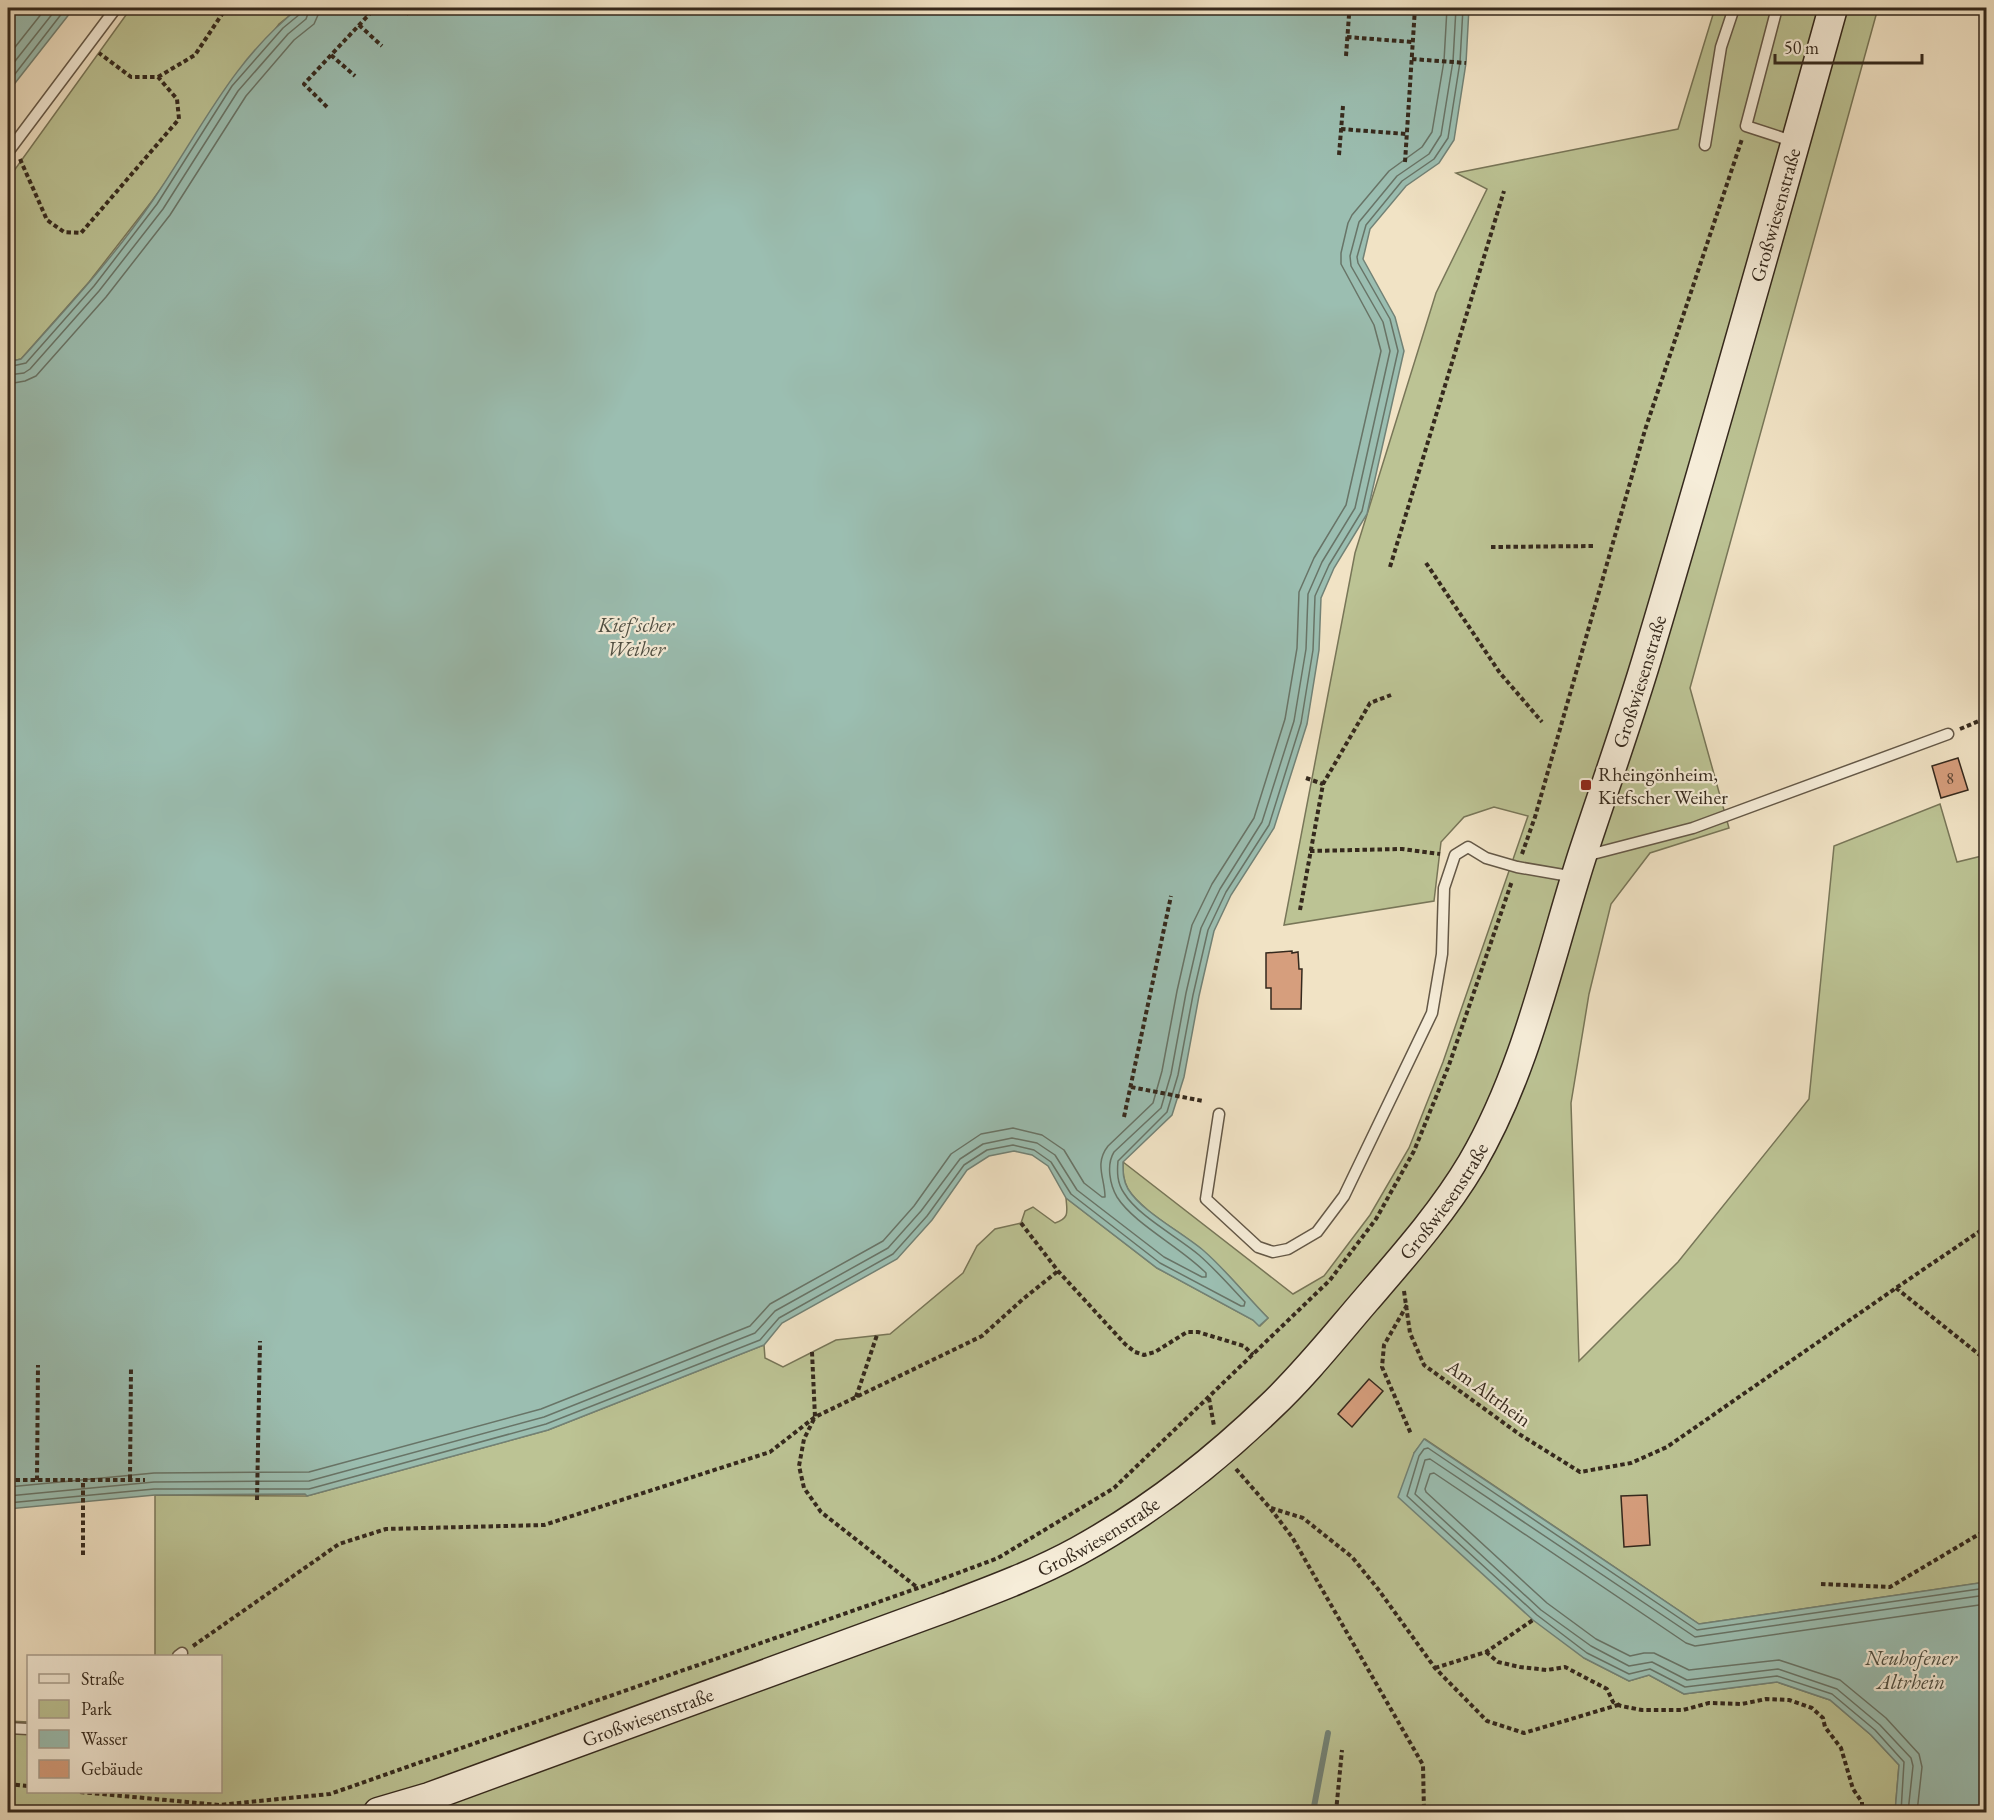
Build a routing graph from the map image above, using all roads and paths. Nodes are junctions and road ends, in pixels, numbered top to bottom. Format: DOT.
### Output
graph roads {
  1 [pos="116,8"];
  2 [pos="226,8"];
  3 [pos="361,8"];
  4 [pos="375,8"];
  5 [pos="402,8"];
  6 [pos="1415,8"];
  7 [pos="1734,8"];
  8 [pos="1777,8"];
  9 [pos="1833,8"];
  10 [pos="409,14"];
  11 [pos="368,15"];
  12 [pos="1349,15"];
  13 [pos="359,25"];
  14 [pos="1347,37"];
  15 [pos="1413,42"];
  16 [pos="89,45"];
  17 [pos="382,46"];
  18 [pos="331,55"];
  19 [pos="1346,56"];
  20 [pos="1412,59"];
  21 [pos="1466,63"];
  22 [pos="355,76"];
  23 [pos="158,77"];
  24 [pos="1343,106"];
  25 [pos="327,107"];
  26 [pos="1746,126"];
  27 [pos="1341,129"];
  28 [pos="1406,134"];
  29 [pos="1796,142"];
  30 [pos="1705,145"];
  31 [pos="10,148"];
  32 [pos="1339,155"];
  33 [pos="1405,162"];
  34 [pos="1504,191"];
  35 [pos="1594,546"];
  36 [pos="1491,547"];
  37 [pos="1426,563"];
  38 [pos="1390,567"];
  39 [pos="1391,695"];
  40 [pos="1986,718"];
  41 [pos="1542,722"];
  42 [pos="1948,734"];
  43 [pos="1306,778"];
  44 [pos="1323,784"];
  45 [pos="1311,851"];
  46 [pos="1455,855"];
  47 [pos="1517,867"];
  48 [pos="1579,867"];
  49 [pos="1171,896"];
  50 [pos="1300,910"];
  51 [pos="1131,1087"];
  52 [pos="1203,1101"];
  53 [pos="1219,1114"];
  54 [pos="1124,1117"];
  55 [pos="1021,1223"];
  56 [pos="1986,1227"];
  57 [pos="1058,1271"];
  58 [pos="1391,1271"];
  59 [pos="1896,1288"];
  60 [pos="1407,1305"];
  61 [pos="877,1335"];
  62 [pos="260,1341"];
  63 [pos="812,1352"];
  64 [pos="1253,1355"];
  65 [pos="1986,1360"];
  66 [pos="38,1365"];
  67 [pos="131,1367"];
  68 [pos="856,1398"];
  69 [pos="814,1417"];
  70 [pos="1411,1434"];
  71 [pos="1221,1452"];
  72 [pos="130,1479"];
  73 [pos="8,1480"];
  74 [pos="37,1480"];
  75 [pos="83,1480"];
  76 [pos="145,1480"];
  77 [pos="257,1500"];
  78 [pos="1270,1508"];
  79 [pos="1986,1530"];
  80 [pos="82,1556"];
  81 [pos="1821,1584"];
  82 [pos="918,1588"];
  83 [pos="1533,1620"];
  84 [pos="1486,1652"];
  85 [pos="180,1655"];
  86 [pos="1435,1668"];
  87 [pos="1618,1705"];
  88 [pos="8,1728"];
  89 [pos="27,1730"];
  90 [pos="1341,1750"];
  91 [pos="8,1784"];
  92 [pos="27,1786"];
  93 [pos="100,1793"];
  94 [pos="378,1812"];
  95 [pos="1336,1812"];
  96 [pos="1424,1812"];
  97 [pos="1862,1812"];
  1 -- 16 [label="lane"];
  2 -- 23 [label="path"];
  3 -- 11 [label="path"];
  4 -- 11 [label="path"];
  5 -- 10 [label="path"];
  6 -- 15 [label="path"];
  7 -- 30 [label="lane"];
  8 -- 26 [label="lane"];
  9 -- 29 [label="street, Großwiesenstraße"];
  11 -- 13 [label="path"];
  12 -- 14 [label="path"];
  13 -- 17 [label="path"];
  13 -- 18 [label="path"];
  14 -- 15 [label="path"];
  14 -- 19 [label="path"];
  15 -- 20 [label="path"];
  16 -- 23 [label="path"];
  16 -- 31 [label="lane"];
  18 -- 22 [label="path"];
  18 -- 25 [label="path"];
  20 -- 21 [label="path"];
  20 -- 28 [label="path"];
  23 -- 31 [label="path"];
  24 -- 27 [label="path"];
  26 -- 29 [label="lane"];
  26 -- 47 [label="path"];
  27 -- 28 [label="path"];
  27 -- 32 [label="path"];
  28 -- 33 [label="path"];
  29 -- 48 [label="street, Großwiesenstraße"];
  34 -- 38 [label="path"];
  35 -- 36 [label="path"];
  37 -- 41 [label="path"];
  39 -- 44 [label="path"];
  40 -- 42 [label="path"];
  42 -- 48 [label="lane"];
  43 -- 44 [label="path"];
  44 -- 45 [label="path"];
  45 -- 46 [label="path"];
  45 -- 50 [label="path"];
  46 -- 47 [label="lane"];
  46 -- 53 [label="lane"];
  47 -- 48 [label="lane"];
  47 -- 64 [label="path"];
  48 -- 58 [label="street, Großwiesenstraße"];
  49 -- 51 [label="path"];
  51 -- 52 [label="path"];
  51 -- 54 [label="path"];
  55 -- 57 [label="path"];
  56 -- 59 [label="path, Am Altrhein"];
  57 -- 64 [label="path"];
  57 -- 68 [label="path"];
  58 -- 60 [label="path, Am Altrhein"];
  58 -- 71 [label="street, Großwiesenstraße"];
  59 -- 60 [label="path, Am Altrhein"];
  59 -- 65 [label="path"];
  60 -- 70 [label="path"];
  61 -- 68 [label="path"];
  62 -- 77 [label="path"];
  63 -- 69 [label="path"];
  64 -- 82 [label="path"];
  66 -- 74 [label="path"];
  67 -- 72 [label="path"];
  68 -- 69 [label="path"];
  69 -- 82 [label="path"];
  69 -- 85 [label="path"];
  71 -- 78 [label="path"];
  71 -- 94 [label="street, Großwiesenstraße"];
  72 -- 75 [label="path"];
  72 -- 76 [label="path"];
  73 -- 74 [label="path"];
  74 -- 75 [label="path"];
  75 -- 80 [label="path"];
  78 -- 86 [label="path"];
  78 -- 96 [label="path"];
  79 -- 81 [label="path"];
  82 -- 93 [label="path"];
  83 -- 84 [label="path"];
  84 -- 86 [label="path"];
  84 -- 87 [label="path"];
  86 -- 87 [label="path"];
  87 -- 97 [label="path"];
  88 -- 89 [label="lane"];
  90 -- 95 [label="path"];
  91 -- 92 [label="path"];
}
